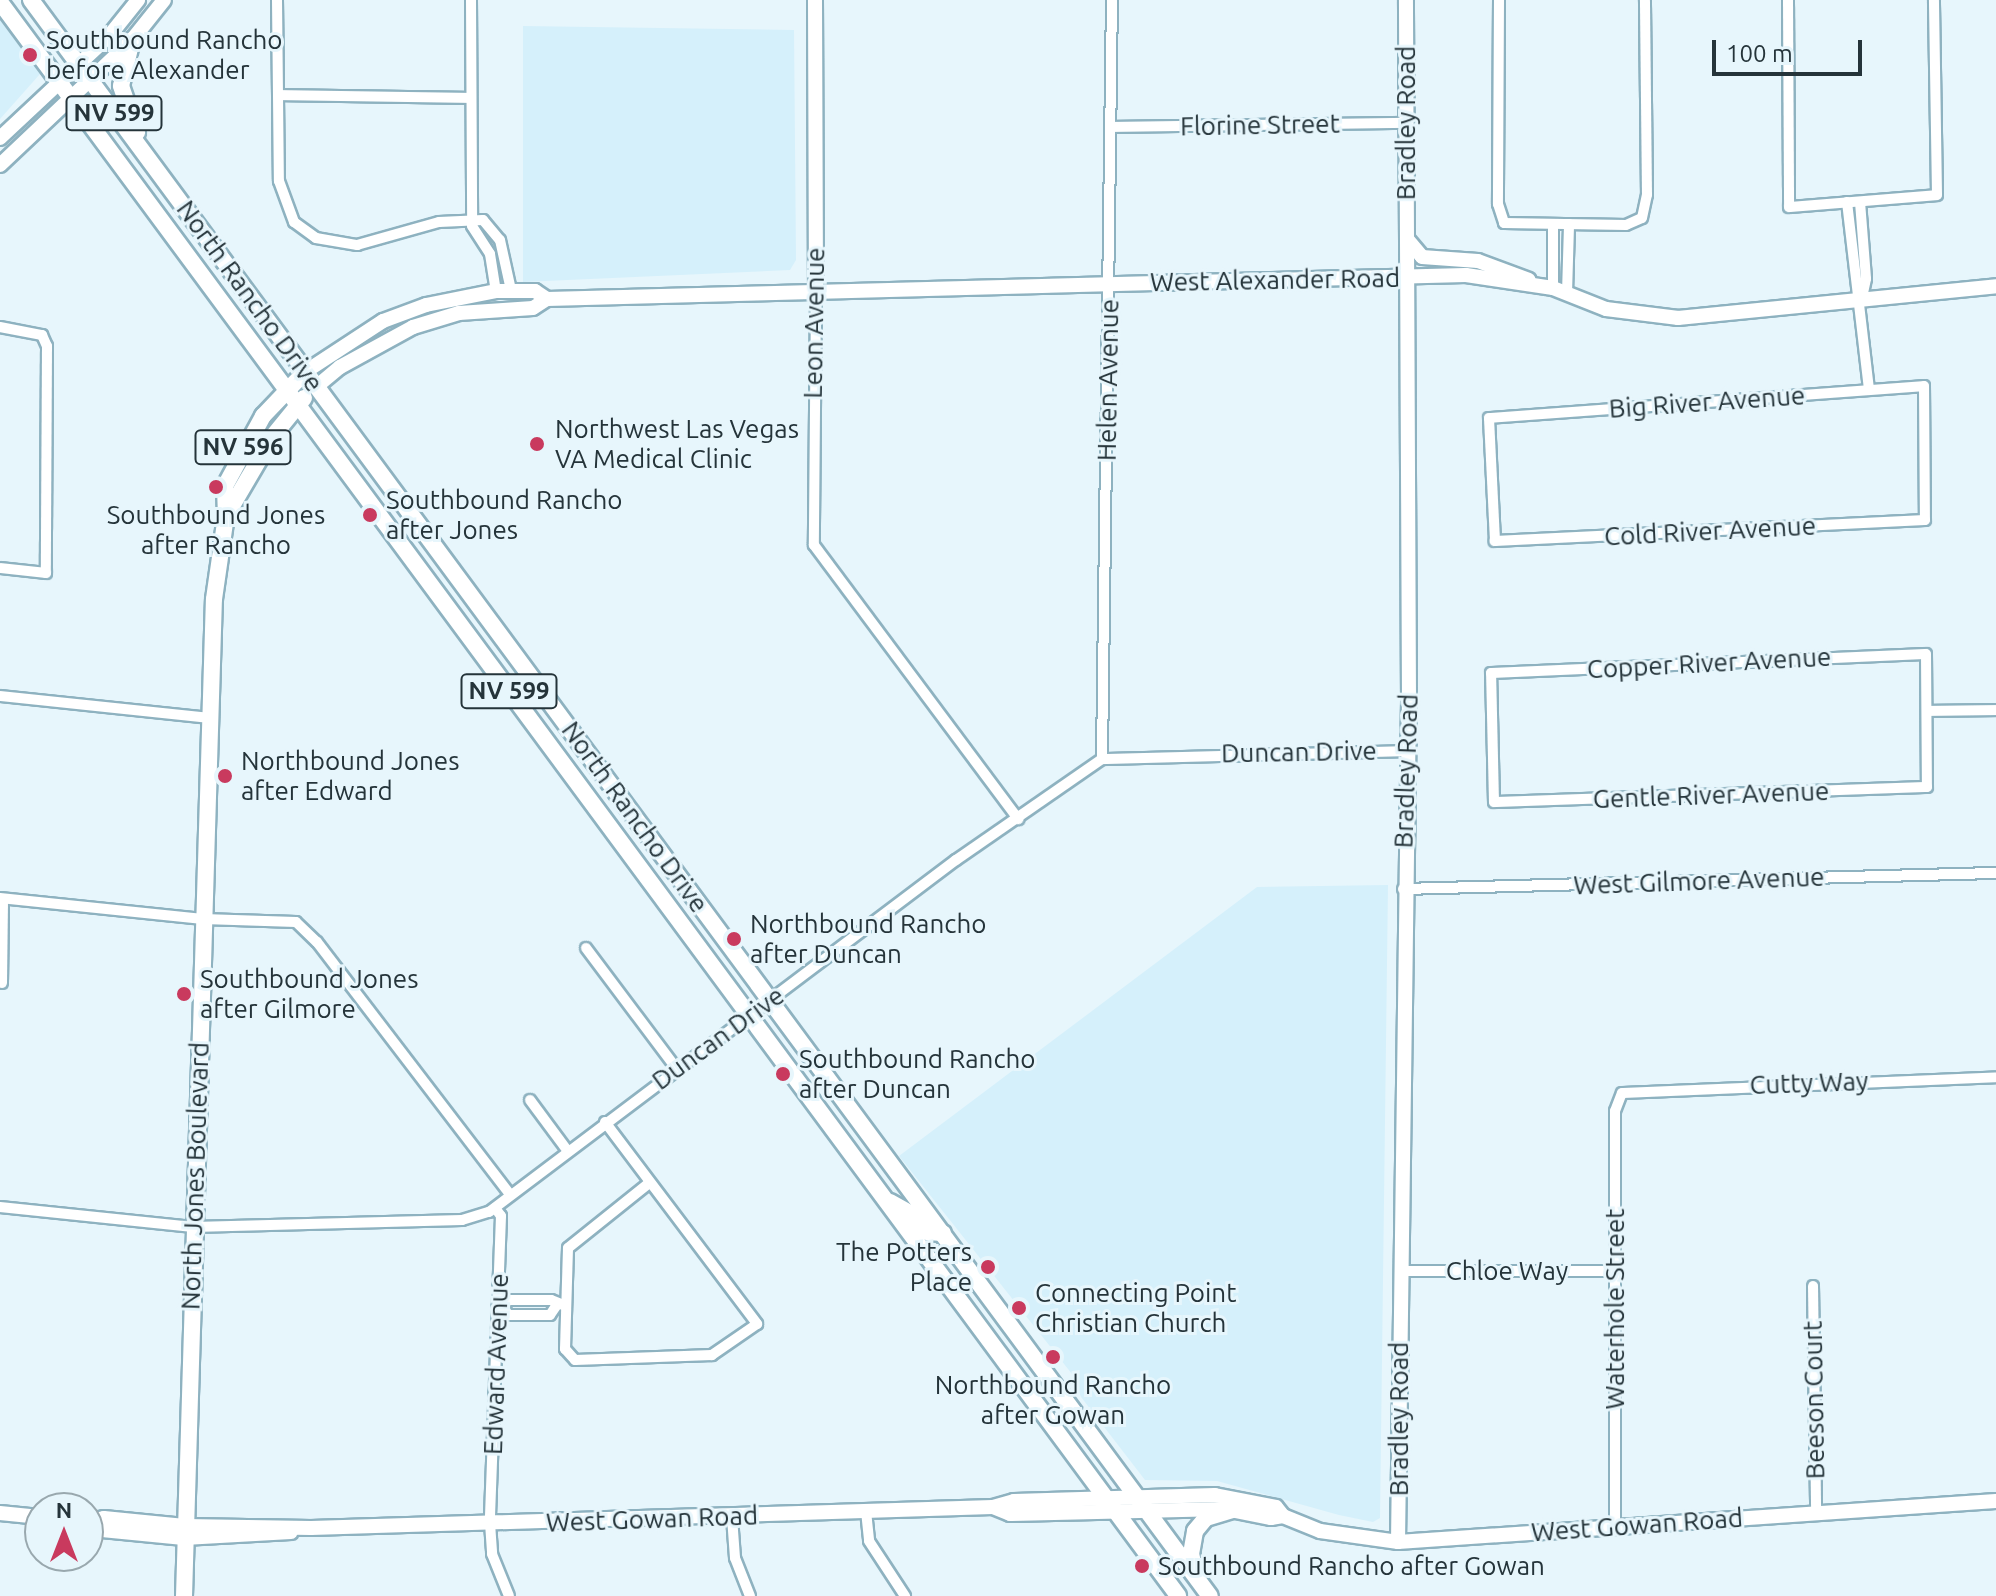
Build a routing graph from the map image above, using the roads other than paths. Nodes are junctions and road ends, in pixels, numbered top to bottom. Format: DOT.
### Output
graph roads {
  1 [pos="31,0"];
  2 [pos="138,0"];
  3 [pos="164,0"];
  4 [pos="277,0"];
  5 [pos="471,0"];
  6 [pos="815,0"];
  7 [pos="1112,0"];
  8 [pos="1406,0"];
  9 [pos="1499,0"];
  10 [pos="1645,0"];
  11 [pos="1788,0"];
  12 [pos="1934,0"];
  13 [pos="0,2"];
  14 [pos="132,40"];
  15 [pos="78,64"];
  16 [pos="89,78"];
  17 [pos="60,81"];
  18 [pos="279,95"];
  19 [pos="70,96"];
  20 [pos="470,98"];
  21 [pos="1406,123"];
  22 [pos="1113,127"];
  23 [pos="0,138"];
  24 [pos="151,162"];
  25 [pos="0,165"];
  26 [pos="1847,202"];
  27 [pos="1860,202"];
  28 [pos="472,222"];
  29 [pos="1553,224"];
  30 [pos="1569,224"];
  31 [pos="1407,239"];
  32 [pos="1408,278"];
  33 [pos="1109,284"];
  34 [pos="1536,285"];
  35 [pos="1996,286"];
  36 [pos="504,291"];
  37 [pos="1560,291"];
  38 [pos="816,295"];
  39 [pos="547,299"];
  40 [pos="1862,300"];
  41 [pos="0,327"];
  42 [pos="305,372"];
  43 [pos="286,387"];
  44 [pos="316,387"];
  45 [pos="1869,390"];
  46 [pos="298,404"];
  47 [pos="226,516"];
  48 [pos="1925,520"];
  49 [pos="1495,541"];
  50 [pos="0,568"];
  51 [pos="0,696"];
  52 [pos="1996,710"];
  53 [pos="1927,711"];
  54 [pos="210,718"];
  55 [pos="1405,751"];
  56 [pos="1102,759"];
  57 [pos="1494,802"];
  58 [pos="1018,819"];
  59 [pos="1996,873"];
  60 [pos="1403,889"];
  61 [pos="1,898"];
  62 [pos="203,919"];
  63 [pos="586,948"];
  64 [pos="2,983"];
  65 [pos="770,1001"];
  66 [pos="749,1015"];
  67 [pos="676,1068"];
  68 [pos="1996,1077"];
  69 [pos="1622,1093"];
  70 [pos="530,1100"];
  71 [pos="605,1122"];
  72 [pos="567,1150"];
  73 [pos="649,1183"];
  74 [pos="510,1194"];
  75 [pos="885,1200"];
  76 [pos="0,1207"];
  77 [pos="495,1208"];
  78 [pos="193,1227"];
  79 [pos="943,1233"];
  80 [pos="965,1264"];
  81 [pos="937,1271"];
  82 [pos="1400,1271"];
  83 [pos="1614,1271"];
  84 [pos="1813,1286"];
  85 [pos="501,1306"];
  86 [pos="561,1306"];
  87 [pos="1135,1497"];
  88 [pos="1996,1501"];
  89 [pos="1111,1504"];
  90 [pos="1233,1510"];
  91 [pos="866,1511"];
  92 [pos="1146,1511"];
  93 [pos="0,1513"];
  94 [pos="1816,1513"];
  95 [pos="24,1515"];
  96 [pos="1283,1516"];
  97 [pos="732,1517"];
  98 [pos="104,1518"];
  99 [pos="490,1523"];
  100 [pos="1615,1527"];
  101 [pos="184,1532"];
  102 [pos="1398,1542"];
  103 [pos="1197,1579"];
  104 [pos="184,1596"];
  105 [pos="509,1596"];
  106 [pos="750,1596"];
  107 [pos="905,1596"];
  108 [pos="1178,1596"];
  109 [pos="1210,1596"];
  1 -- 15 [label="main road, North Rancho Drive / NV 599"];
  2 -- 15 [label="street"];
  3 -- 14 [label="street"];
  4 -- 18 [label="street"];
  5 -- 20 [label="street"];
  6 -- 38 [label="street, Leon Avenue"];
  7 -- 22 [label="street, Helen Avenue"];
  8 -- 21 [label="street, Bradley Road"];
  9 -- 29 [label="street"];
  10 -- 30 [label="street"];
  11 -- 26 [label="street"];
  12 -- 27 [label="street"];
  13 -- 17 [label="main road, North Rancho Drive / NV 599"];
  14 -- 16 [label="street"];
  14 -- 24 [label="main road"];
  15 -- 16 [label="main road, North Rancho Drive / NV 599"];
  15 -- 17 [label="street"];
  16 -- 19 [label="street"];
  16 -- 24 [label="main road, North Rancho Drive / NV 599"];
  17 -- 19 [label="main road, North Rancho Drive / NV 599"];
  17 -- 23 [label="street"];
  18 -- 20 [label="street"];
  18 -- 28 [label="street"];
  19 -- 25 [label="street"];
  19 -- 43 [label="main road, North Rancho Drive / NV 599"];
  20 -- 28 [label="street"];
  21 -- 22 [label="street, Florine Street"];
  21 -- 31 [label="street, Bradley Road"];
  22 -- 33 [label="street, Helen Avenue"];
  24 -- 42 [label="main road, North Rancho Drive / NV 599"];
  26 -- 27 [label="street"];
  26 -- 40 [label="street"];
  27 -- 40 [label="street"];
  28 -- 36 [label="street"];
  29 -- 30 [label="street"];
  29 -- 37 [label="street"];
  30 -- 37 [label="street"];
  31 -- 32 [label="street, Bradley Road"];
  31 -- 34 [label="street"];
  32 -- 33 [label="street, West Alexander Road"];
  32 -- 34 [label="street, West Alexander Road"];
  32 -- 55 [label="street, Bradley Road"];
  33 -- 38 [label="street, West Alexander Road"];
  33 -- 56 [label="street, Helen Avenue"];
  34 -- 37 [label="street, West Alexander Road"];
  35 -- 40 [label="street, West Alexander Road"];
  36 -- 39 [label="street, West Alexander Road"];
  36 -- 42 [label="street, West Alexander Road"];
  37 -- 40 [label="street, West Alexander Road"];
  38 -- 39 [label="street, West Alexander Road"];
  38 -- 58 [label="street, Leon Avenue"];
  39 -- 44 [label="street, West Alexander Road"];
  40 -- 45 [label="street"];
  41 -- 50 [label="street"];
  42 -- 43 [label="main road, North Jones Boulevard / NV 596"];
  42 -- 44 [label="main road, North Rancho Drive / NV 599"];
  43 -- 46 [label="main road, North Rancho Drive / NV 599"];
  43 -- 47 [label="main road, North Jones Boulevard / NV 596"];
  44 -- 46 [label="main road, North Jones Boulevard / NV 596"];
  44 -- 65 [label="main road, North Rancho Drive / NV 599"];
  45 -- 48 [label="street, Big River Avenue"];
  45 -- 49 [label="street, Big River Avenue"];
  46 -- 47 [label="main road, North Jones Boulevard / NV 596"];
  46 -- 66 [label="main road, North Rancho Drive / NV 599"];
  47 -- 54 [label="main road, North Jones Boulevard / NV 596"];
  48 -- 49 [label="street, Cold River Avenue"];
  51 -- 54 [label="street"];
  52 -- 53 [label="street"];
  53 -- 57 [label="street, Gentle River Avenue"];
  53 -- 57 [label="street, Copper River Avenue"];
  54 -- 62 [label="main road, North Jones Boulevard / NV 596"];
  55 -- 56 [label="street, Duncan Drive"];
  55 -- 60 [label="street, Bradley Road"];
  56 -- 58 [label="street, Duncan Drive"];
  58 -- 65 [label="street, Duncan Drive"];
  59 -- 60 [label="street, West Gilmore Avenue"];
  60 -- 82 [label="street, Bradley Road"];
  61 -- 62 [label="street"];
  61 -- 64 [label="street"];
  62 -- 74 [label="street"];
  62 -- 78 [label="main road, North Jones Boulevard / NV 596"];
  63 -- 67 [label="street"];
  65 -- 66 [label="street, Duncan Drive"];
  65 -- 79 [label="main road, North Rancho Drive / NV 599"];
  66 -- 67 [label="street, Duncan Drive"];
  66 -- 75 [label="main road, North Rancho Drive / NV 599"];
  67 -- 71 [label="street, Duncan Drive"];
  68 -- 69 [label="street, Cutty Way"];
  69 -- 83 [label="street, Waterhole Street"];
  70 -- 72 [label="street"];
  71 -- 72 [label="street, Duncan Drive"];
  71 -- 73 [label="street"];
  72 -- 74 [label="street, Duncan Drive"];
  73 -- 86 [label="street"];
  73 -- 86 [label="street"];
  74 -- 77 [label="street, Duncan Drive"];
  75 -- 79 [label="main road"];
  75 -- 81 [label="main road, North Rancho Drive / NV 599"];
  76 -- 78 [label="street, Duncan Drive"];
  77 -- 78 [label="street, Duncan Drive"];
  77 -- 85 [label="street, Edward Avenue"];
  78 -- 101 [label="main road, North Jones Boulevard / NV 596"];
  79 -- 80 [label="main road, North Rancho Drive / NV 599"];
  80 -- 81 [label="main road"];
  80 -- 87 [label="main road, North Rancho Drive / NV 599"];
  81 -- 89 [label="main road, North Rancho Drive / NV 599"];
  82 -- 83 [label="street, Chloe Way"];
  82 -- 102 [label="street, Bradley Road"];
  83 -- 100 [label="street, Waterhole Street"];
  84 -- 94 [label="street, Beeson Court"];
  85 -- 86 [label="street"];
  85 -- 99 [label="street, Edward Avenue"];
  87 -- 89 [label="street, West Gowan Road"];
  87 -- 92 [label="main road, North Rancho Drive / NV 599"];
  87 -- 96 [label="street, West Gowan Road"];
  88 -- 94 [label="street, West Gowan Road"];
  89 -- 91 [label="street, West Gowan Road"];
  89 -- 92 [label="street, West Gowan Road"];
  89 -- 108 [label="main road, North Rancho Drive / NV 599"];
  90 -- 92 [label="street, West Gowan Road"];
  90 -- 96 [label="street, West Gowan Road"];
  90 -- 103 [label="main road"];
  91 -- 97 [label="street, West Gowan Road"];
  91 -- 107 [label="street"];
  92 -- 103 [label="main road, North Rancho Drive / NV 599"];
  93 -- 95 [label="street"];
  94 -- 100 [label="street, West Gowan Road"];
  96 -- 102 [label="street, West Gowan Road"];
  97 -- 99 [label="street, West Gowan Road"];
  97 -- 106 [label="street"];
  98 -- 101 [label="street, West Gowan Road"];
  99 -- 101 [label="street, West Gowan Road"];
  99 -- 105 [label="street, Edward Avenue"];
  100 -- 102 [label="street, West Gowan Road"];
  101 -- 104 [label="main road, North Jones Boulevard / NV 596"];
  103 -- 109 [label="main road, North Rancho Drive / NV 599"];
}
